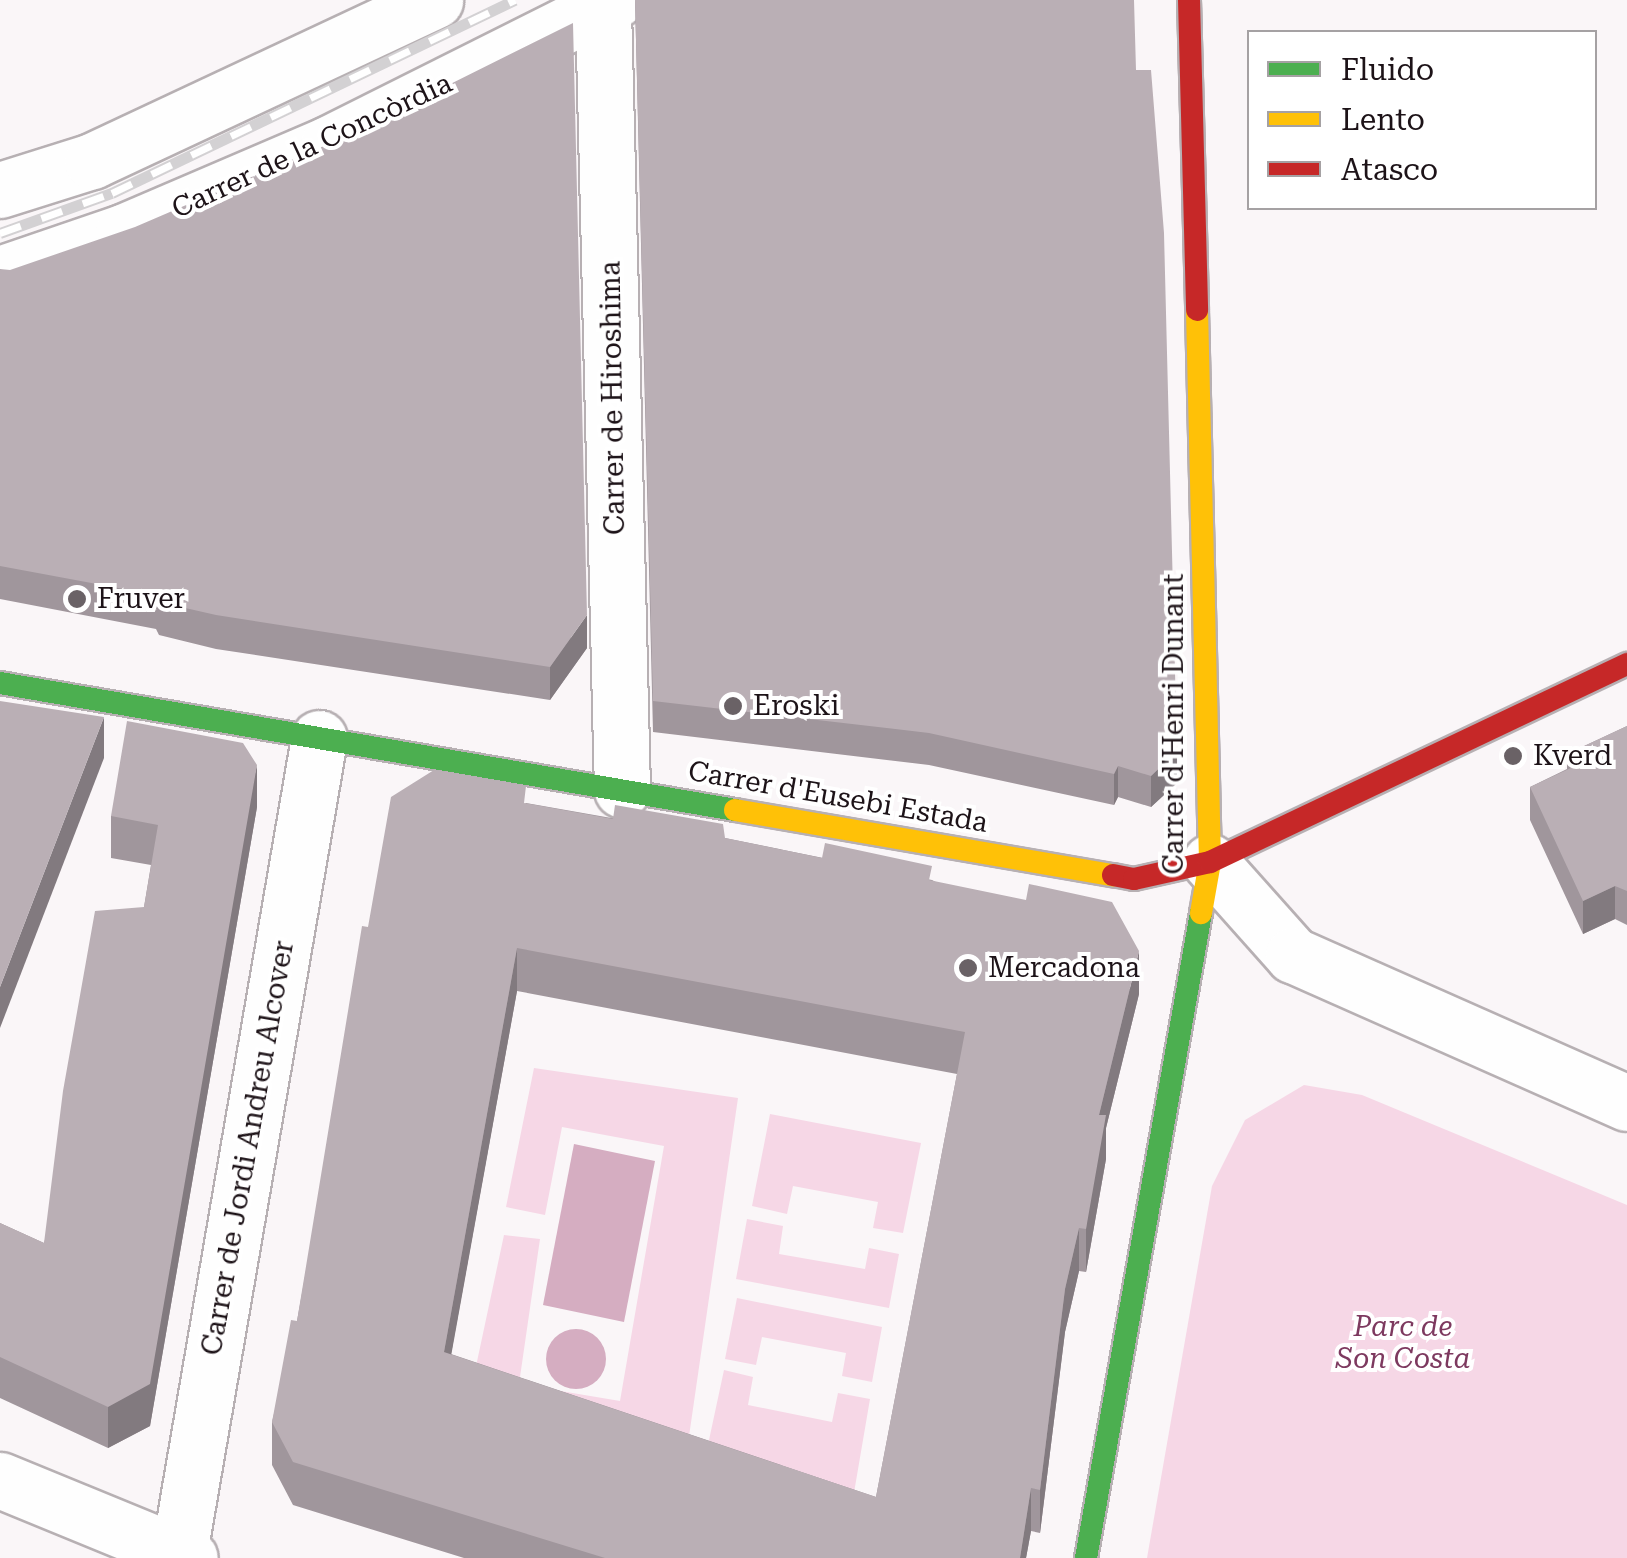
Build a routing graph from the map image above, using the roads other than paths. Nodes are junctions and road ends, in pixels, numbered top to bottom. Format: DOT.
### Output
graph roads {
  1 [pos="435,0"];
  2 [pos="1189,0"];
  3 [pos="609,3"];
  4 [pos="0,190"];
  5 [pos="0,274"];
  6 [pos="1627,664"];
  7 [pos="0,683"];
  8 [pos="319,738"];
  9 [pos="622,790"];
  10 [pos="1210,862"];
  11 [pos="1627,1103"];
  12 [pos="0,1480"];
  13 [pos="182,1557"];
  14 [pos="1086,1558"];
  1 -- 4 [label="street"];
  2 -- 10 [label="main road, Carrer d'Henri Dunant"];
  3 -- 5 [label="street, Carrer de la Concòrdia"];
  3 -- 9 [label="street, Carrer de Hiroshima"];
  6 -- 10 [label="main road, Carrer d'Eusebi Estada"];
  7 -- 8 [label="main road, Carrer d'Eusebi Estada"];
  8 -- 9 [label="main road, Carrer d'Eusebi Estada"];
  8 -- 13 [label="street, Carrer de Jordi Andreu Alcover"];
  9 -- 10 [label="main road, Carrer d'Eusebi Estada"];
  10 -- 11 [label="street"];
  10 -- 14 [label="main road, Carrer d'Henri Dunant"];
  12 -- 13 [label="street"];
}
